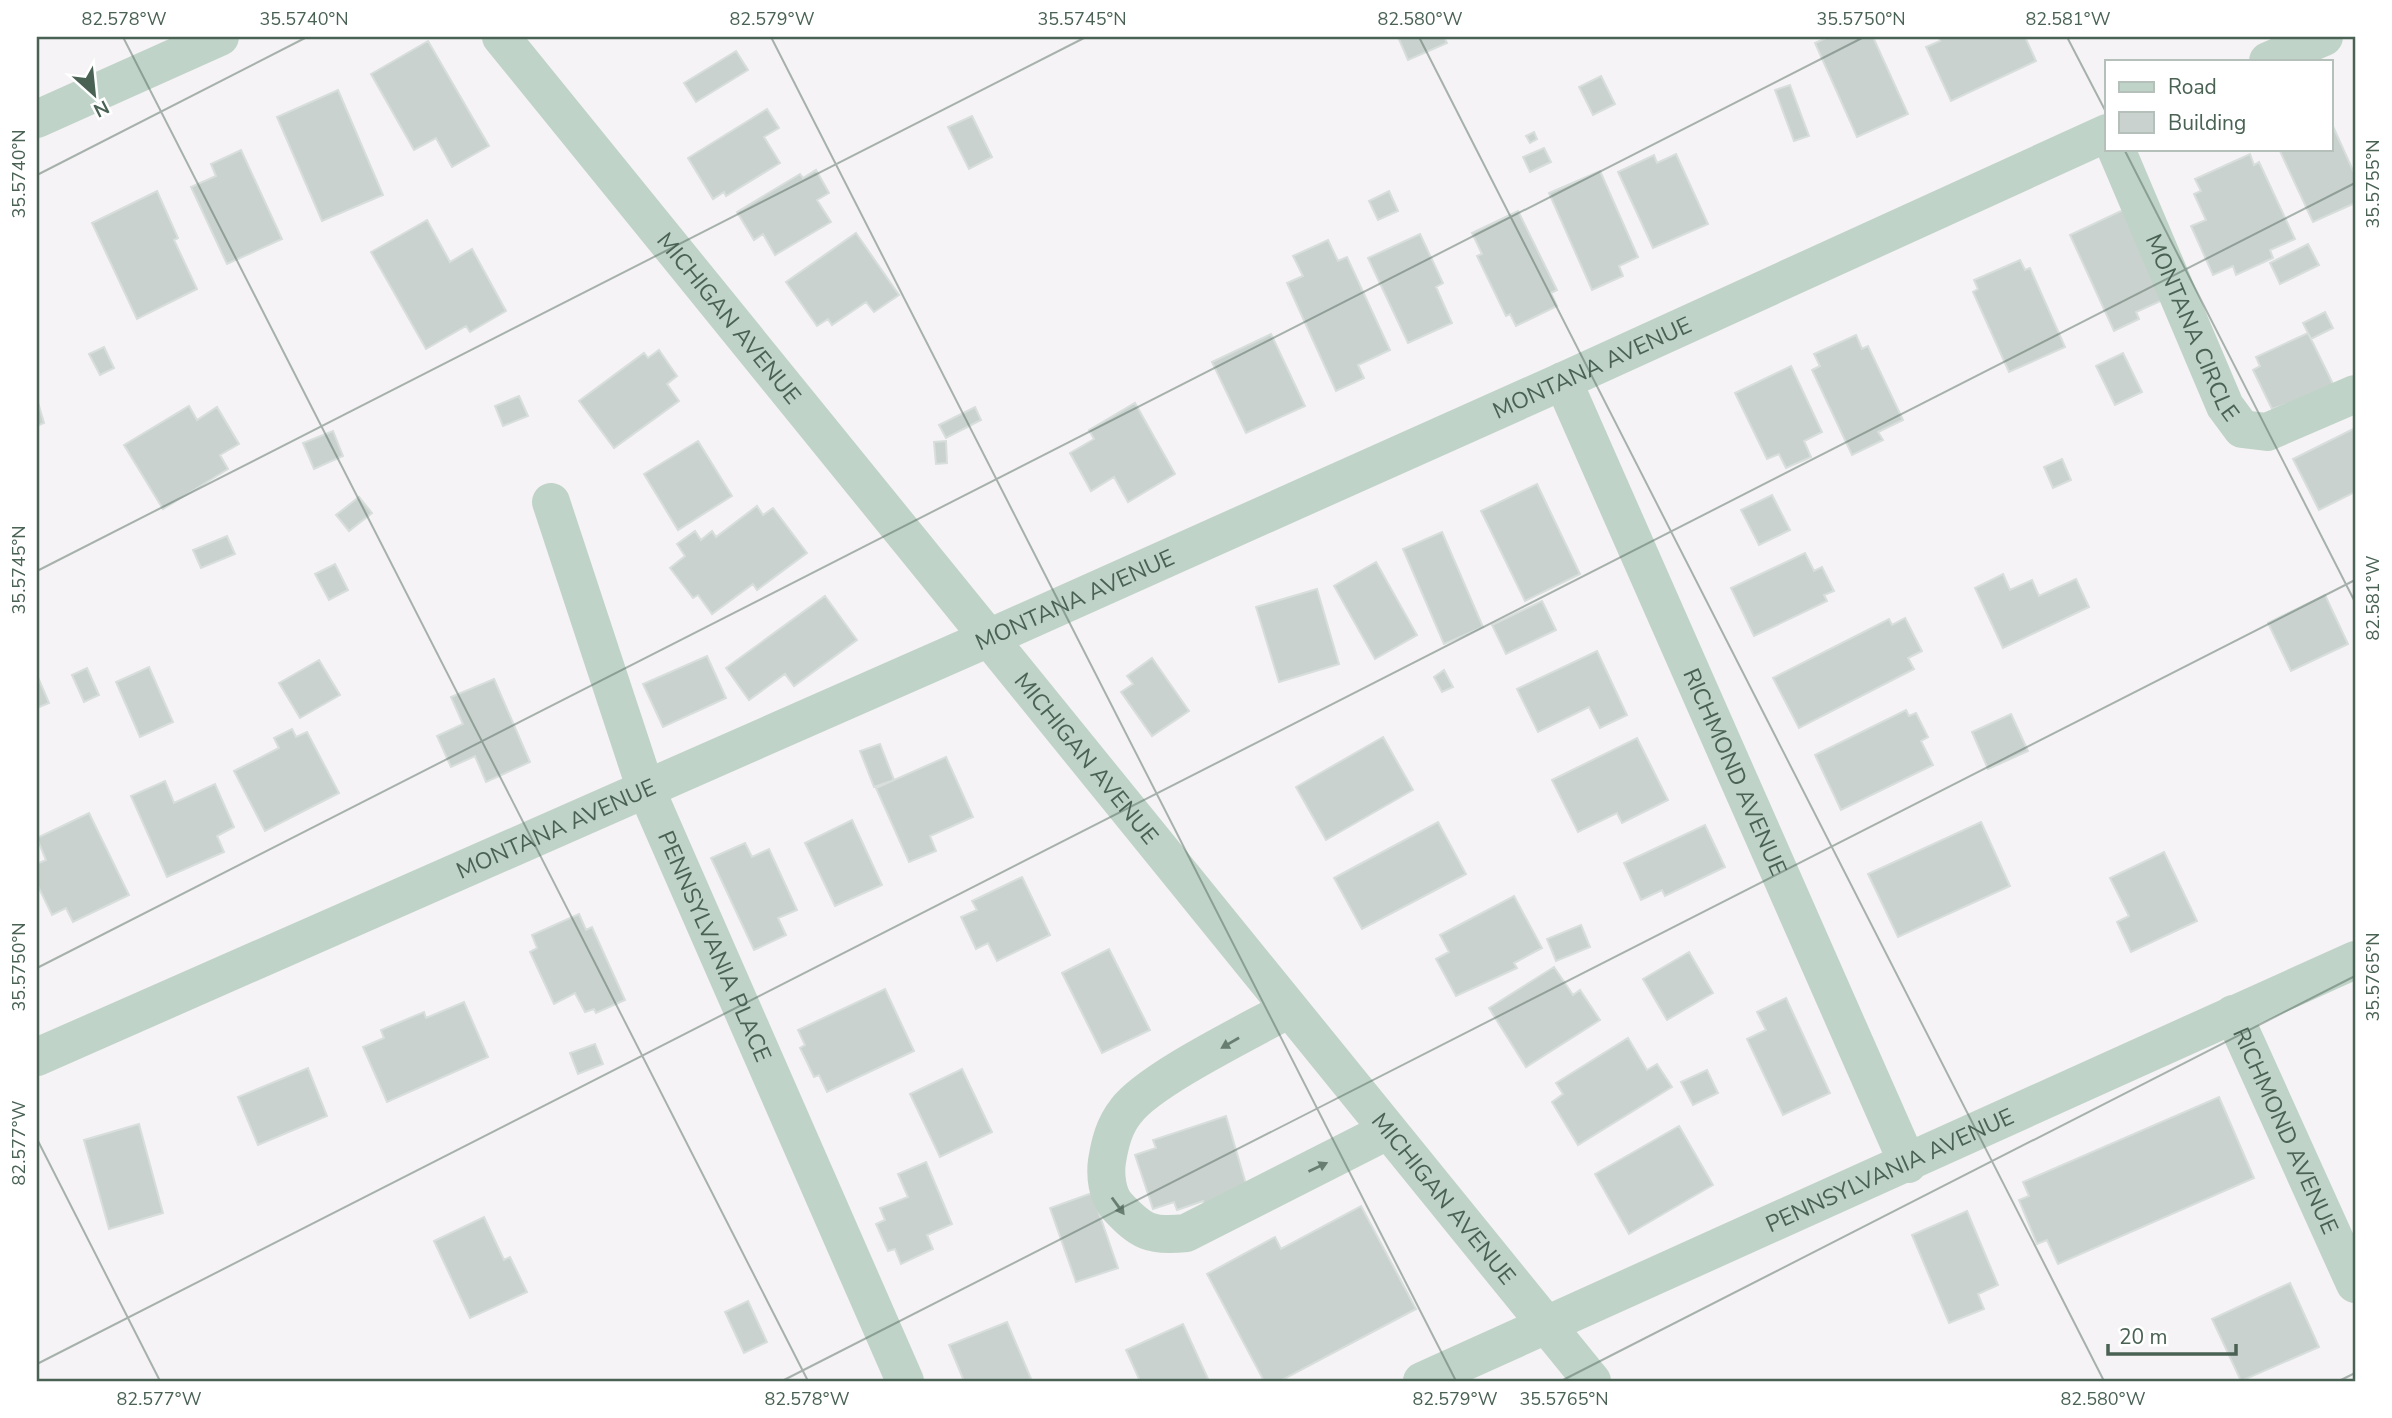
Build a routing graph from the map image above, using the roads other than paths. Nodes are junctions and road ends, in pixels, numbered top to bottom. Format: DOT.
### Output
graph roads {
  1 [pos="220,37"];
  2 [pos="501,37"];
  3 [pos="2323,37"];
  4 [pos="2270,60"];
  5 [pos="37,118"];
  6 [pos="2105,134"];
  7 [pos="2116,150"];
  8 [pos="1563,381"];
  9 [pos="2355,394"];
  10 [pos="551,502"];
  11 [pos="991,637"];
  12 [pos="645,787"];
  13 [pos="2355,960"];
  14 [pos="1289,1009"];
  15 [pos="2233,1014"];
  16 [pos="37,1057"];
  17 [pos="1387,1131"];
  18 [pos="1909,1164"];
  19 [pos="2355,1284"];
  20 [pos="1544,1326"];
  21 [pos="905,1381"];
  22 [pos="1422,1381"];
  23 [pos="1592,1381"];
  1 -- 5 [label="street"];
  2 -- 11 [label="street, MICHIGAN AVENUE"];
  3 -- 4 [label="street"];
  6 -- 8 [label="street, MONTANA AVENUE"];
  7 -- 9 [label="street, MONTANA CIRCLE"];
  8 -- 11 [label="street, MONTANA AVENUE"];
  8 -- 18 [label="street, RICHMOND AVENUE"];
  10 -- 12 [label="street, PENNSYLVANIA PLACE"];
  11 -- 12 [label="street, MONTANA AVENUE"];
  11 -- 14 [label="street, MICHIGAN AVENUE"];
  12 -- 16 [label="street, MONTANA AVENUE"];
  12 -- 21 [label="street, PENNSYLVANIA PLACE"];
  13 -- 15 [label="street, PENNSYLVANIA AVENUE"];
  14 -- 17 [label="street, MICHIGAN AVENUE"];
  14 -- 17 [label="street, one-way"];
  15 -- 18 [label="street, PENNSYLVANIA AVENUE"];
  15 -- 19 [label="street, RICHMOND AVENUE"];
  17 -- 20 [label="street, MICHIGAN AVENUE"];
  18 -- 20 [label="street, PENNSYLVANIA AVENUE"];
  20 -- 22 [label="street, PENNSYLVANIA AVENUE"];
  20 -- 23 [label="street, MICHIGAN AVENUE"];
}
